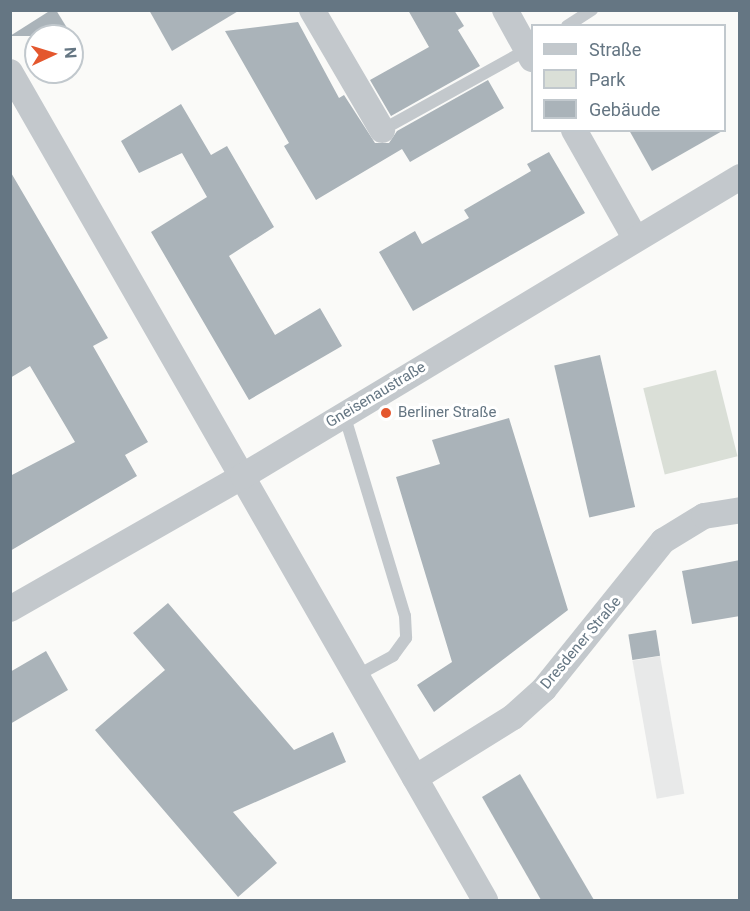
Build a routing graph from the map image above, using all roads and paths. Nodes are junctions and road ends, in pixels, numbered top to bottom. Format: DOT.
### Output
graph roads {
  1 [pos="312,10"];
  2 [pos="506,10"];
  3 [pos="592,10"];
  4 [pos="570,24"];
  5 [pos="531,51"];
  6 [pos="10,72"];
  7 [pos="382,130"];
  8 [pos="575,132"];
  9 [pos="740,177"];
  10 [pos="635,238"];
  11 [pos="345,414"];
  12 [pos="243,476"];
  13 [pos="740,510"];
  14 [pos="10,609"];
  15 [pos="356,676"];
  16 [pos="415,778"];
  17 [pos="485,900"];
  1 -- 7 [label="street"];
  2 -- 5 [label="street"];
  3 -- 4 [label="lane"];
  5 -- 7 [label="lane"];
  6 -- 12 [label="street"];
  8 -- 10 [label="street"];
  9 -- 10 [label="street, Gneisenaustraße"];
  10 -- 11 [label="street, Gneisenaustraße"];
  11 -- 12 [label="street, Gneisenaustraße"];
  11 -- 15 [label="lane"];
  12 -- 14 [label="street, Gneisenaustraße"];
  12 -- 15 [label="street"];
  13 -- 16 [label="street, Dresdener Straße"];
  15 -- 16 [label="street"];
  16 -- 17 [label="street"];
}
